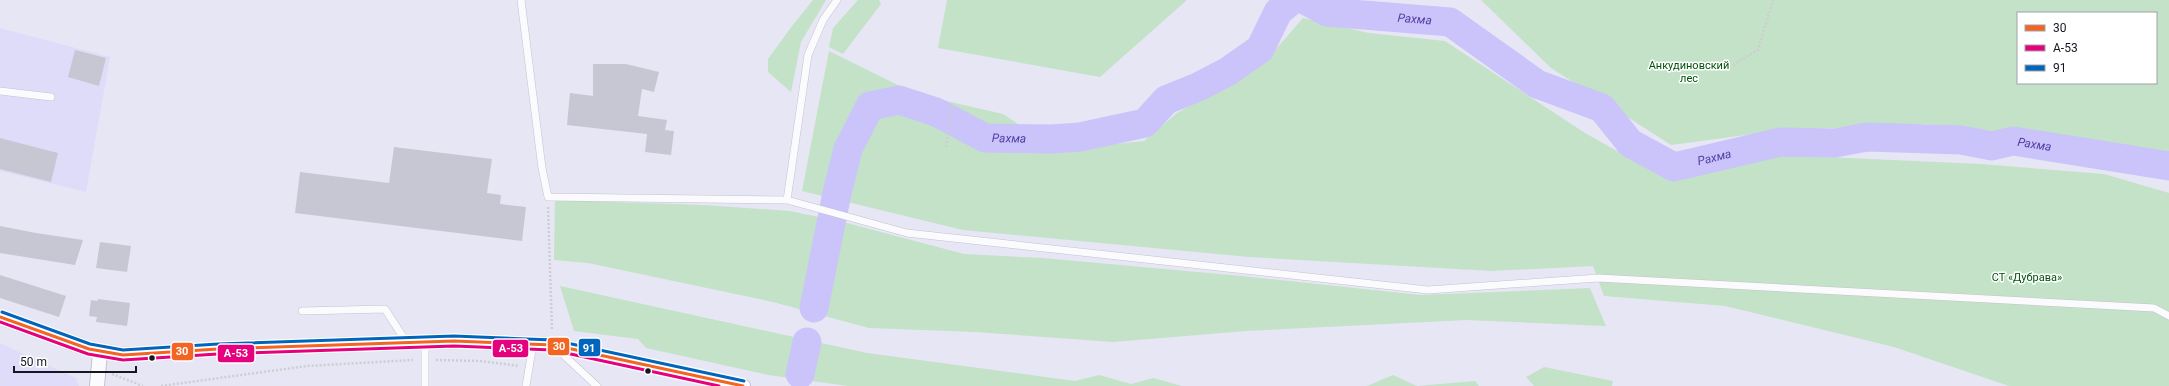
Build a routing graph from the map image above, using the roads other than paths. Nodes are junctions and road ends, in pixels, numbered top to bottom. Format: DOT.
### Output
graph roads {
  1 [pos="521,0"];
  2 [pos="837,0"];
  3 [pos="0,91"];
  4 [pos="50,97"];
  5 [pos="787,200"];
  6 [pos="302,311"];
  7 [pos="2169,316"];
  8 [pos="0,317"];
  9 [pos="407,342"];
  10 [pos="425,342"];
  11 [pos="533,344"];
  12 [pos="553,345"];
  13 [pos="100,352"];
  14 [pos="97,386"];
  15 [pos="425,386"];
  16 [pos="526,386"];
  17 [pos="597,386"];
  18 [pos="743,386"];
  1 -- 5 [label="lane"];
  2 -- 5 [label="lane"];
  3 -- 4 [label="lane"];
  5 -- 7 [label="lane"];
  6 -- 9 [label="lane"];
  8 -- 13 [label="street"];
  9 -- 10 [label="street"];
  9 -- 13 [label="street"];
  10 -- 11 [label="street"];
  10 -- 15 [label="lane"];
  11 -- 12 [label="street"];
  11 -- 16 [label="lane"];
  12 -- 17 [label="lane"];
  12 -- 18 [label="street"];
  13 -- 14 [label="street"];
}
